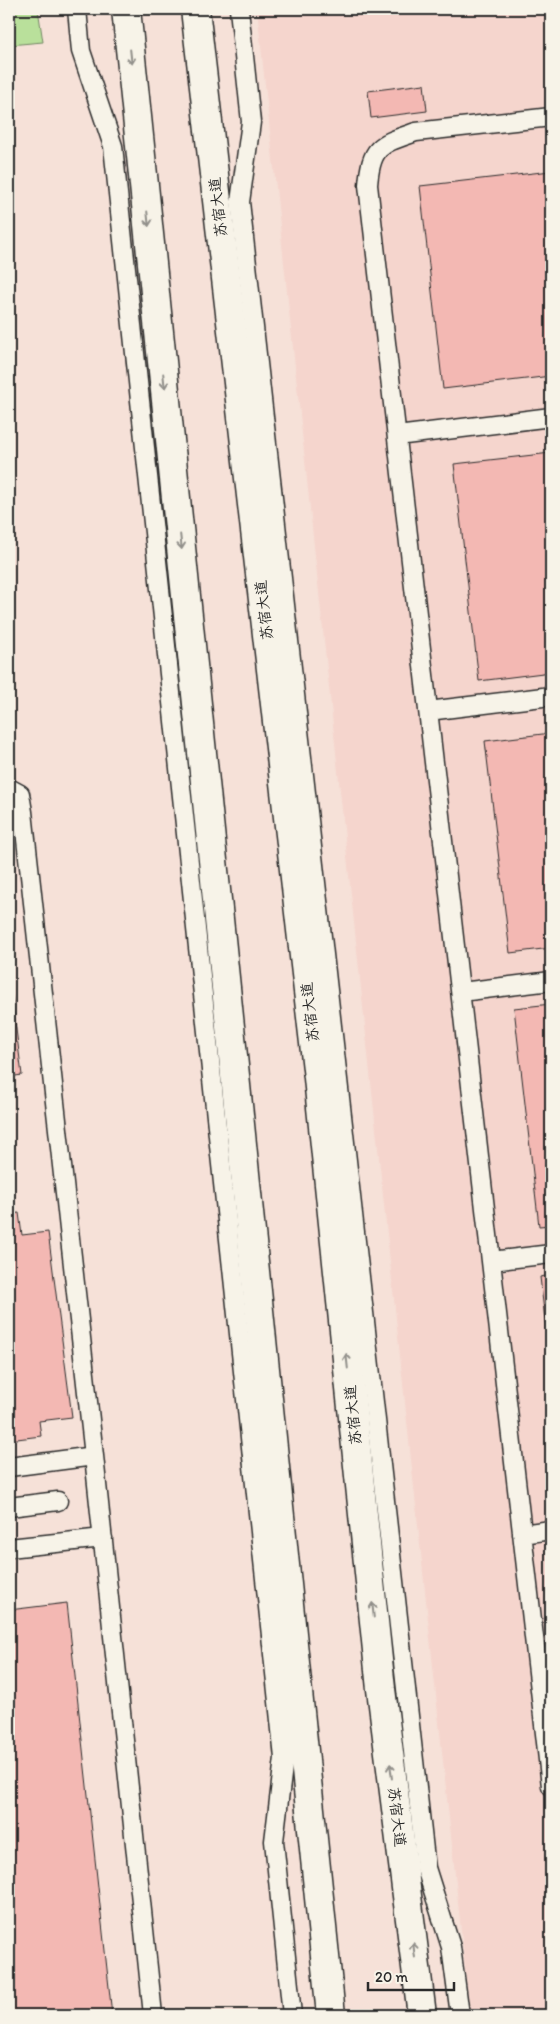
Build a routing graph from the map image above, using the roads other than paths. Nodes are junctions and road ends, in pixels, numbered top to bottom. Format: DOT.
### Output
graph roads {
  1 [pos="77,9"];
  2 [pos="126,9"];
  3 [pos="195,9"];
  4 [pos="239,9"];
  5 [pos="551,117"];
  6 [pos="551,417"];
  7 [pos="397,436"];
  8 [pos="551,696"];
  9 [pos="428,710"];
  10 [pos="9,788"];
  11 [pos="551,980"];
  12 [pos="461,992"];
  13 [pos="551,1254"];
  14 [pos="491,1261"];
  15 [pos="94,1456"];
  16 [pos="9,1466"];
  17 [pos="58,1501"];
  18 [pos="9,1507"];
  19 [pos="551,1530"];
  20 [pos="522,1534"];
  21 [pos="102,1538"];
  22 [pos="9,1548"];
  23 [pos="551,1786"];
  24 [pos="153,2015"];
  25 [pos="292,2015"];
  26 [pos="331,2015"];
  27 [pos="422,2015"];
  28 [pos="460,2015"];
  1 -- 25 [label="lane"];
  2 -- 26 [label="main road, one-way"];
  27 -- 3 [label="main road, 苏宿大道, one-way"];
  4 -- 28 [label="lane"];
  5 -- 7 [label="lane"];
  6 -- 7 [label="lane"];
  7 -- 9 [label="lane"];
  8 -- 9 [label="lane"];
  9 -- 12 [label="lane"];
  10 -- 15 [label="lane"];
  11 -- 12 [label="lane"];
  12 -- 14 [label="lane"];
  13 -- 14 [label="lane"];
  14 -- 20 [label="lane"];
  15 -- 16 [label="lane"];
  15 -- 21 [label="lane"];
  17 -- 18 [label="lane"];
  19 -- 20 [label="lane"];
  20 -- 23 [label="lane"];
  21 -- 22 [label="lane"];
  21 -- 24 [label="lane"];
}
